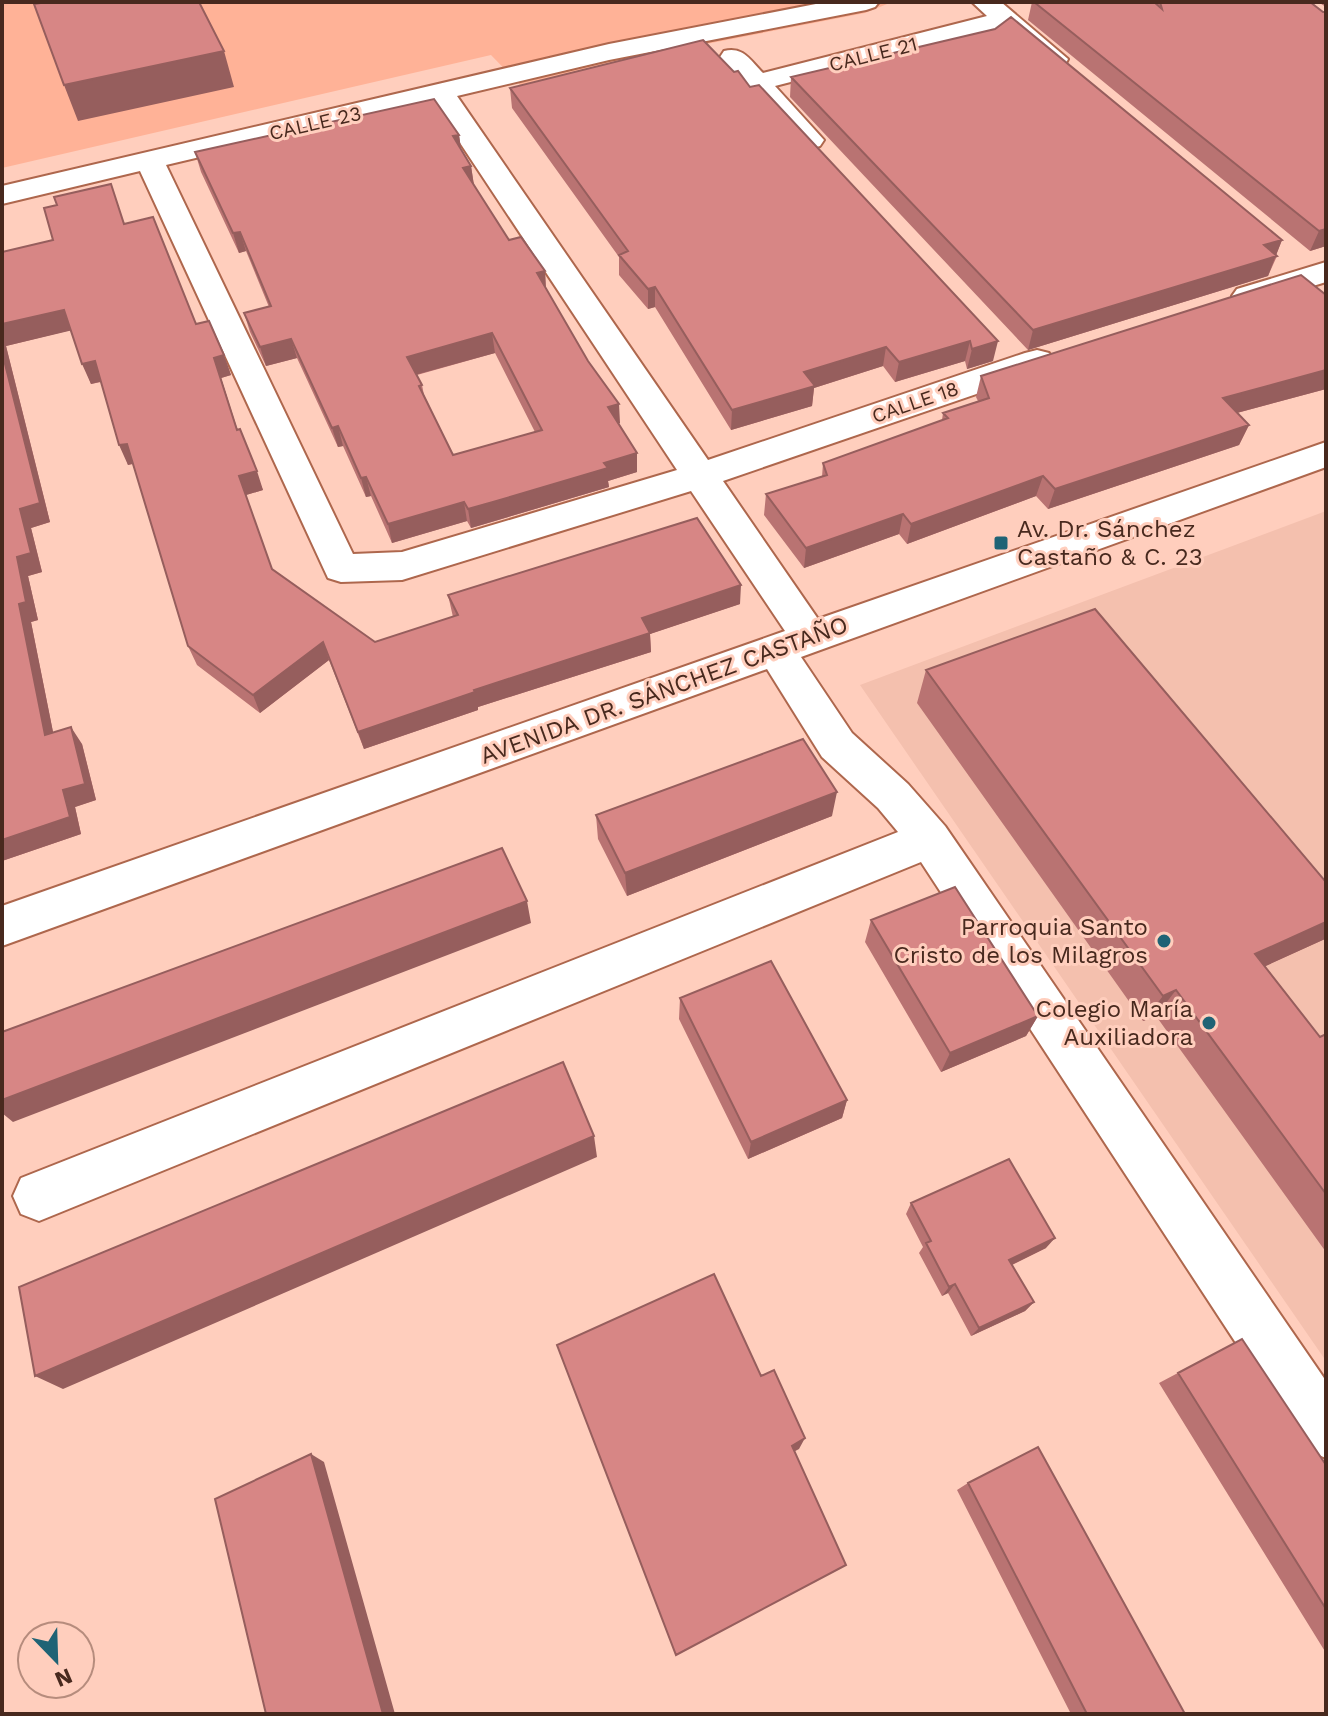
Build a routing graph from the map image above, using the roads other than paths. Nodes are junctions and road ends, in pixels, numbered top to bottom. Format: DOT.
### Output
graph roads {
  1 [pos="866,2"];
  2 [pos="996,11"];
  3 [pos="733,57"];
  4 [pos="1078,78"];
  5 [pos="766,91"];
  6 [pos="441,93"];
  7 [pos="826,158"];
  8 [pos="150,161"];
  9 [pos="2,195"];
  10 [pos="1311,267"];
  11 [pos="1212,307"];
  12 [pos="1064,353"];
  13 [pos="1326,454"];
  14 [pos="699,476"];
  15 [pos="793,644"];
  16 [pos="930,839"];
  17 [pos="2,926"];
  18 [pos="39,1196"];
  19 [pos="1326,1430"];
  1 -- 6 [label="street, CALLE 23"];
  2 -- 4 [label="street"];
  2 -- 5 [label="street, CALLE 21"];
  3 -- 5 [label="street"];
  5 -- 7 [label="street"];
  6 -- 8 [label="street, CALLE 23"];
  6 -- 14 [label="street"];
  8 -- 9 [label="street, CALLE 23"];
  8 -- 14 [label="street, CALLE 18"];
  10 -- 11 [label="street"];
  12 -- 14 [label="street, CALLE 18"];
  13 -- 15 [label="street, AVENIDA DR. SÁNCHEZ CASTAÑO"];
  14 -- 15 [label="street"];
  15 -- 16 [label="street"];
  15 -- 17 [label="street, AVENIDA DR. SÁNCHEZ CASTAÑO"];
  16 -- 18 [label="street"];
  16 -- 19 [label="street"];
}
